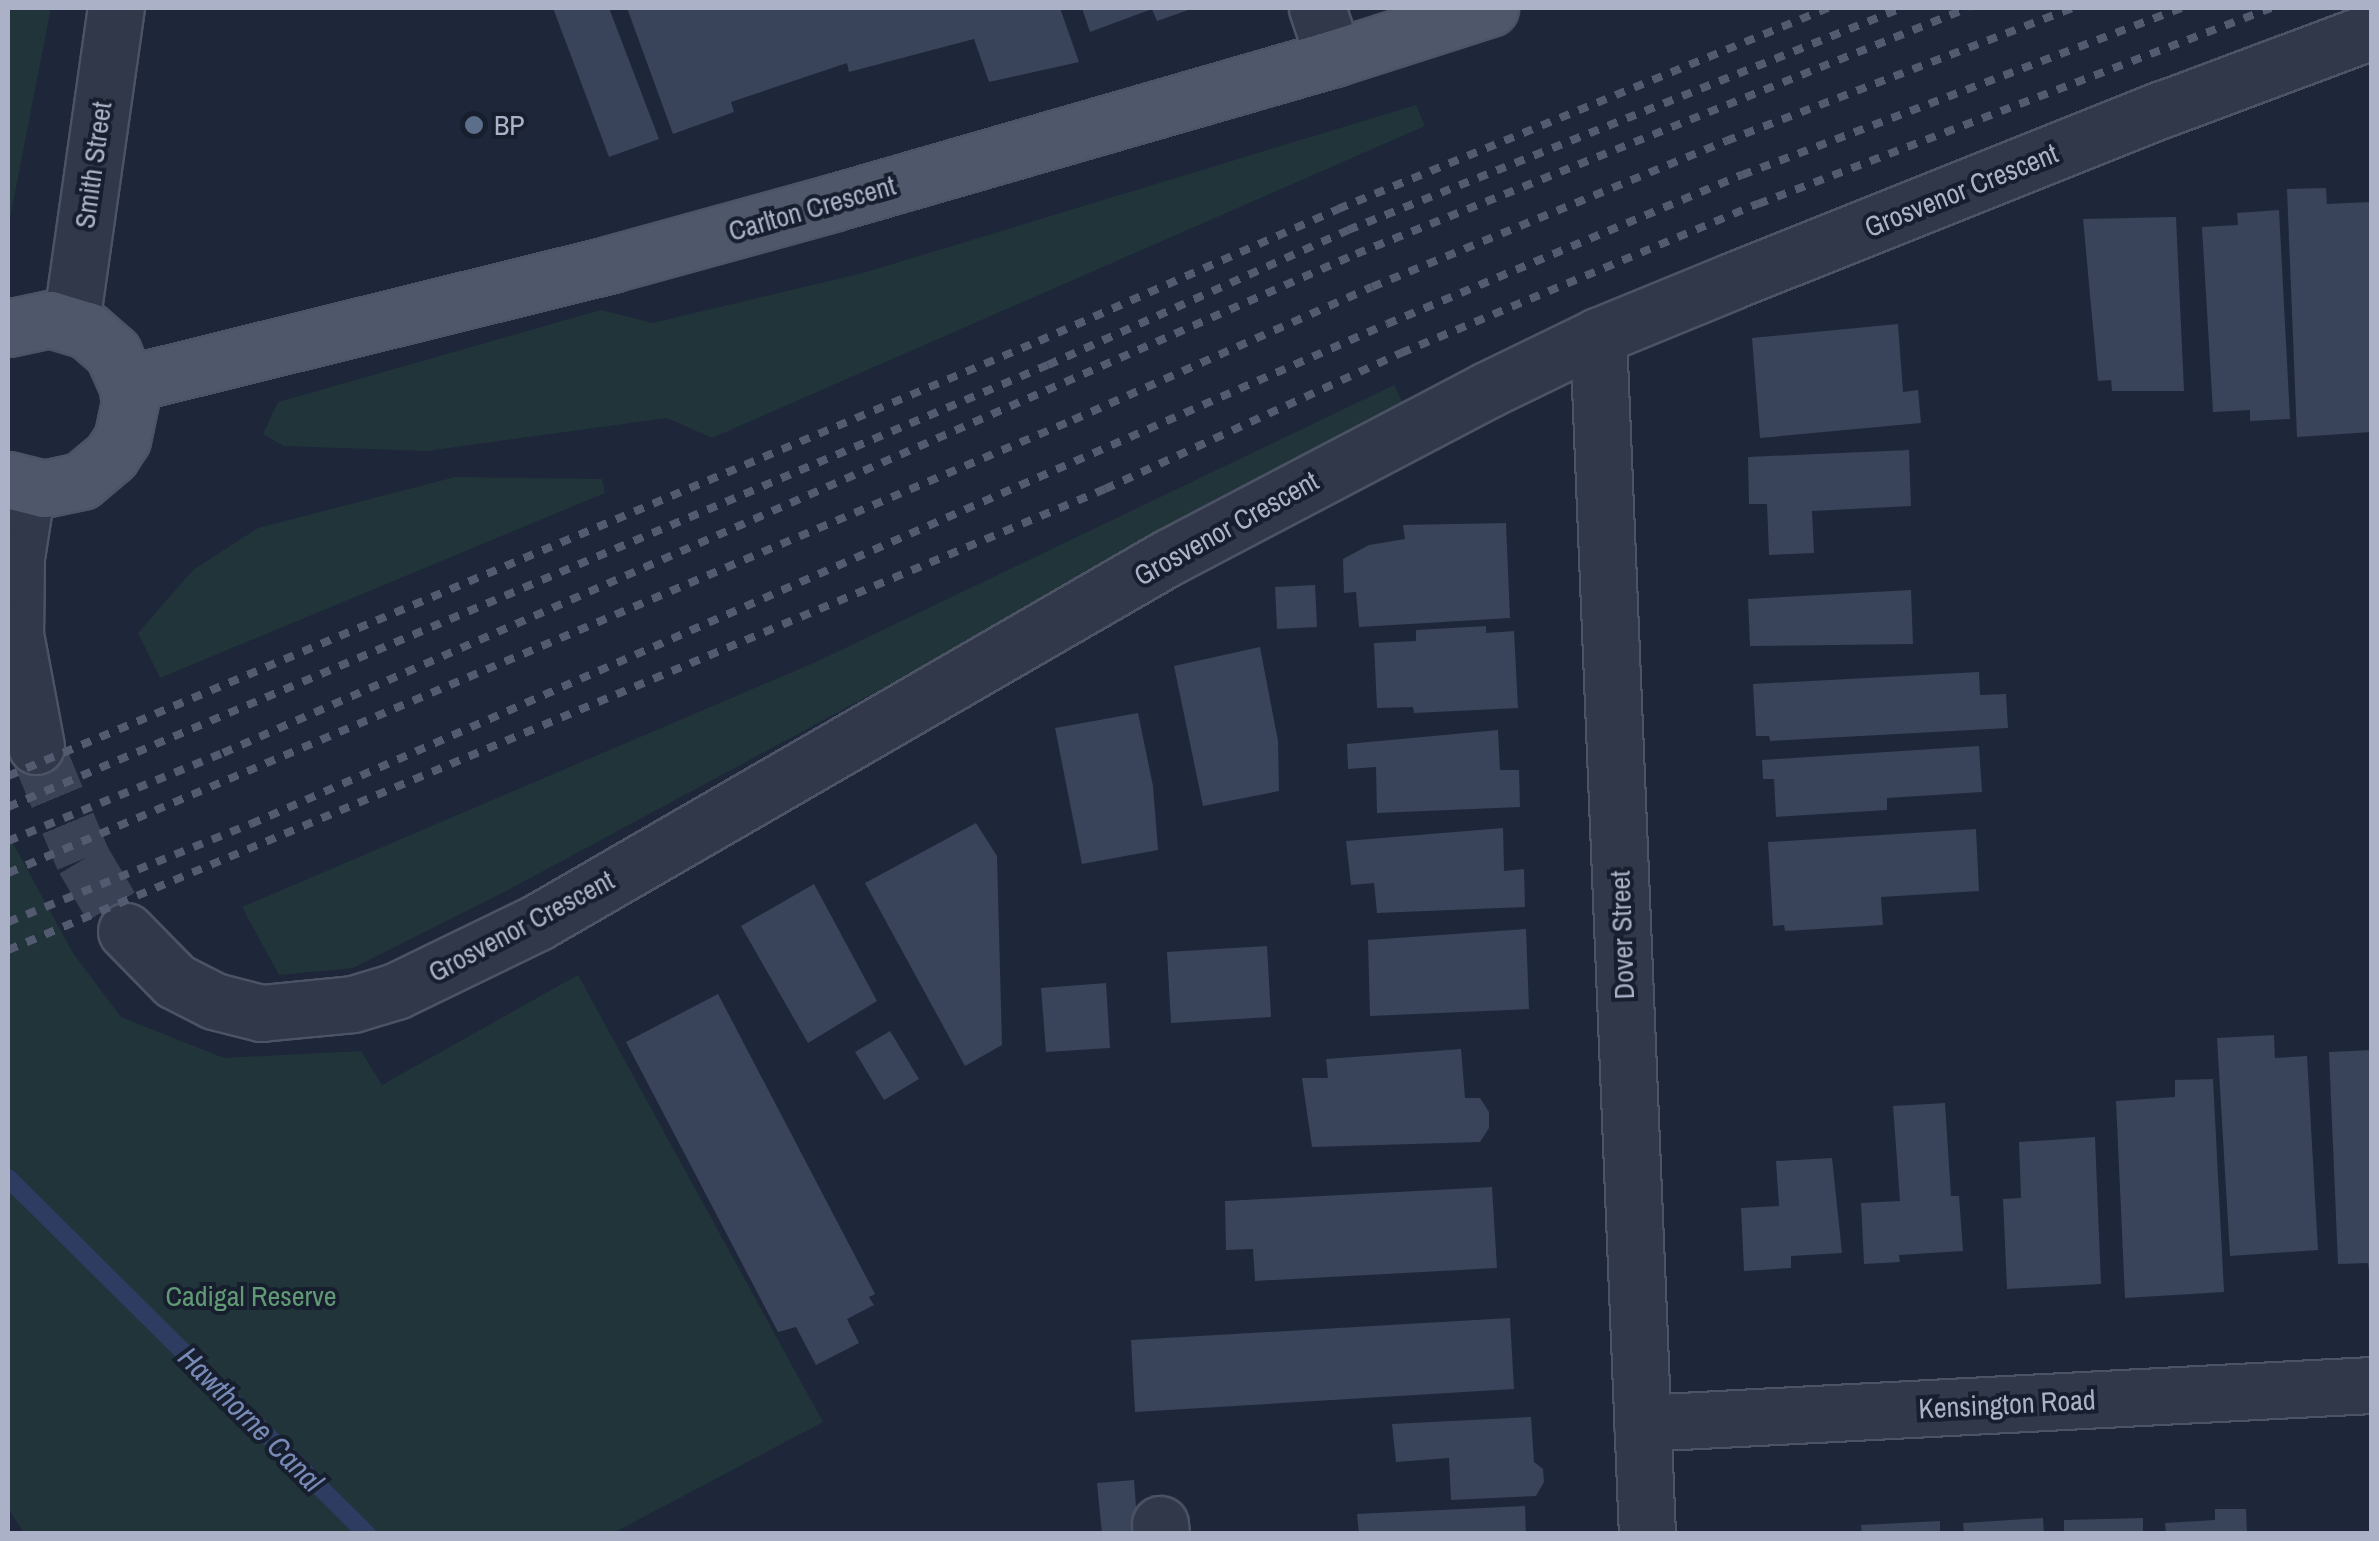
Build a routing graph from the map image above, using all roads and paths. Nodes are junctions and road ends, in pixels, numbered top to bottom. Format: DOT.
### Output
graph roads {
  1 [pos="116,8"];
  2 [pos="1490,8"];
  3 [pos="2372,31"];
  4 [pos="1326,33"];
  5 [pos="71,323"];
  6 [pos="8,328"];
  7 [pos="1598,336"];
  8 [pos="127,384"];
  9 [pos="17,483"];
  10 [pos="36,746"];
  11 [pos="126,931"];
  12 [pos="2372,1385"];
  13 [pos="1642,1423"];
  14 [pos="1647,1534"];
  1 -- 5 [label="street, Smith Street"];
  2 -- 4 [label="main road, Carlton Crescent"];
  3 -- 7 [label="street, Grosvenor Crescent"];
  4 -- 8 [label="main road, Carlton Crescent"];
  5 -- 6 [label="main road"];
  5 -- 8 [label="main road"];
  7 -- 11 [label="street, Grosvenor Crescent"];
  7 -- 13 [label="street, Dover Street"];
  8 -- 9 [label="main road"];
  9 -- 10 [label="street"];
  12 -- 13 [label="street, Kensington Road"];
  13 -- 14 [label="street, Dover Street"];
}
